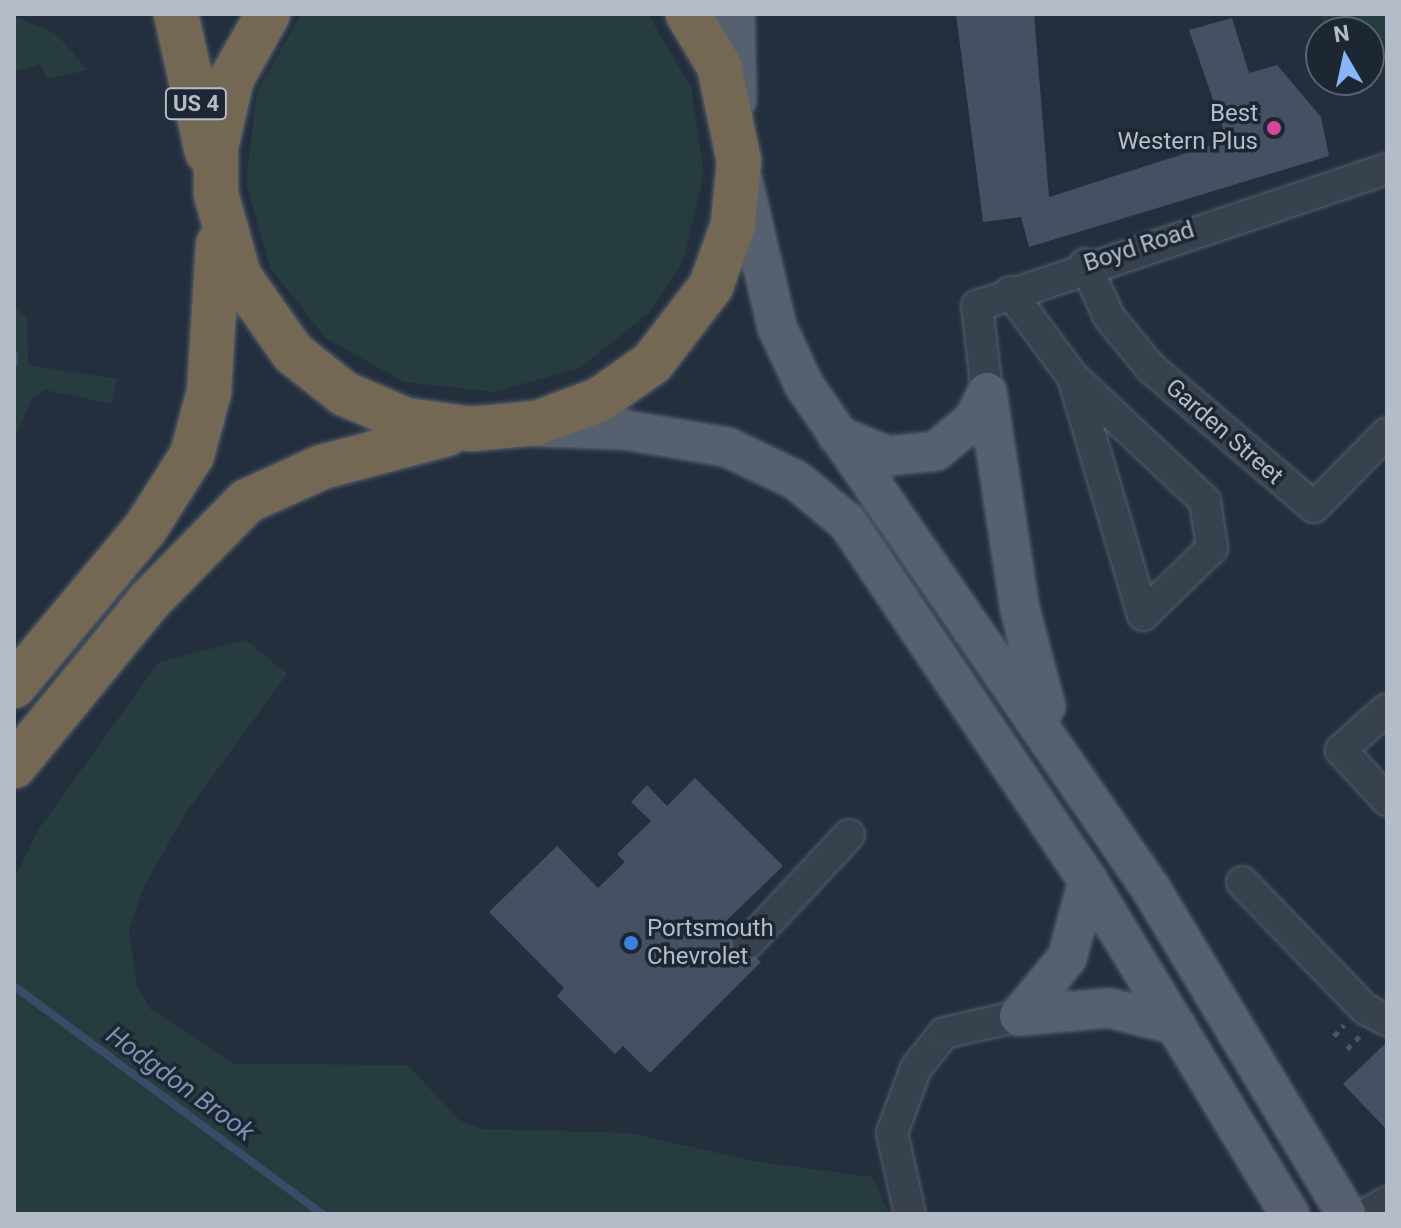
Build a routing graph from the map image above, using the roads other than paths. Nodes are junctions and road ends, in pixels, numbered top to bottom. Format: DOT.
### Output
graph roads {
  1 [pos="176,14"];
  2 [pos="268,14"];
  3 [pos="688,14"];
  4 [pos="735,14"];
  5 [pos="739,161"];
  6 [pos="1387,169"];
  7 [pos="216,194"];
  8 [pos="1085,264"];
  9 [pos="1010,292"];
  10 [pos="1073,377"];
  11 [pos="987,392"];
  12 [pos="488,428"];
  13 [pos="1387,433"];
  14 [pos="837,435"];
  15 [pos="14,686"];
  16 [pos="1387,709"];
  17 [pos="1068,765"];
  18 [pos="14,766"];
  19 [pos="1387,800"];
  20 [pos="849,835"];
  21 [pos="1088,881"];
  22 [pos="1242,882"];
  23 [pos="748,943"];
  24 [pos="1019,1016"];
  25 [pos="1387,1020"];
  26 [pos="1176,1025"];
  27 [pos="1387,1202"];
  28 [pos="910,1214"];
  29 [pos="1290,1214"];
  30 [pos="1346,1214"];
  31 [pos="1367,1214"];
  1 -- 7 [label="highway, US 4"];
  2 -- 7 [label="highway"];
  3 -- 5 [label="highway"];
  4 -- 5 [label="main road"];
  5 -- 12 [label="highway"];
  5 -- 14 [label="main road"];
  6 -- 8 [label="street, Boyd Road"];
  7 -- 12 [label="highway"];
  7 -- 15 [label="highway"];
  8 -- 9 [label="street, Boyd Road"];
  8 -- 13 [label="street, Garden Street"];
  9 -- 10 [label="street"];
  9 -- 11 [label="street, Boyd Road"];
  10 -- 10 [label="street"];
  11 -- 14 [label="main road"];
  11 -- 17 [label="main road"];
  12 -- 18 [label="highway"];
  12 -- 21 [label="main road"];
  14 -- 17 [label="main road"];
  16 -- 19 [label="street"];
  17 -- 30 [label="main road"];
  20 -- 23 [label="street"];
  21 -- 24 [label="main road"];
  21 -- 26 [label="main road"];
  22 -- 25 [label="street"];
  24 -- 26 [label="main road"];
  24 -- 28 [label="street"];
  26 -- 29 [label="main road"];
  27 -- 31 [label="street"];
}
